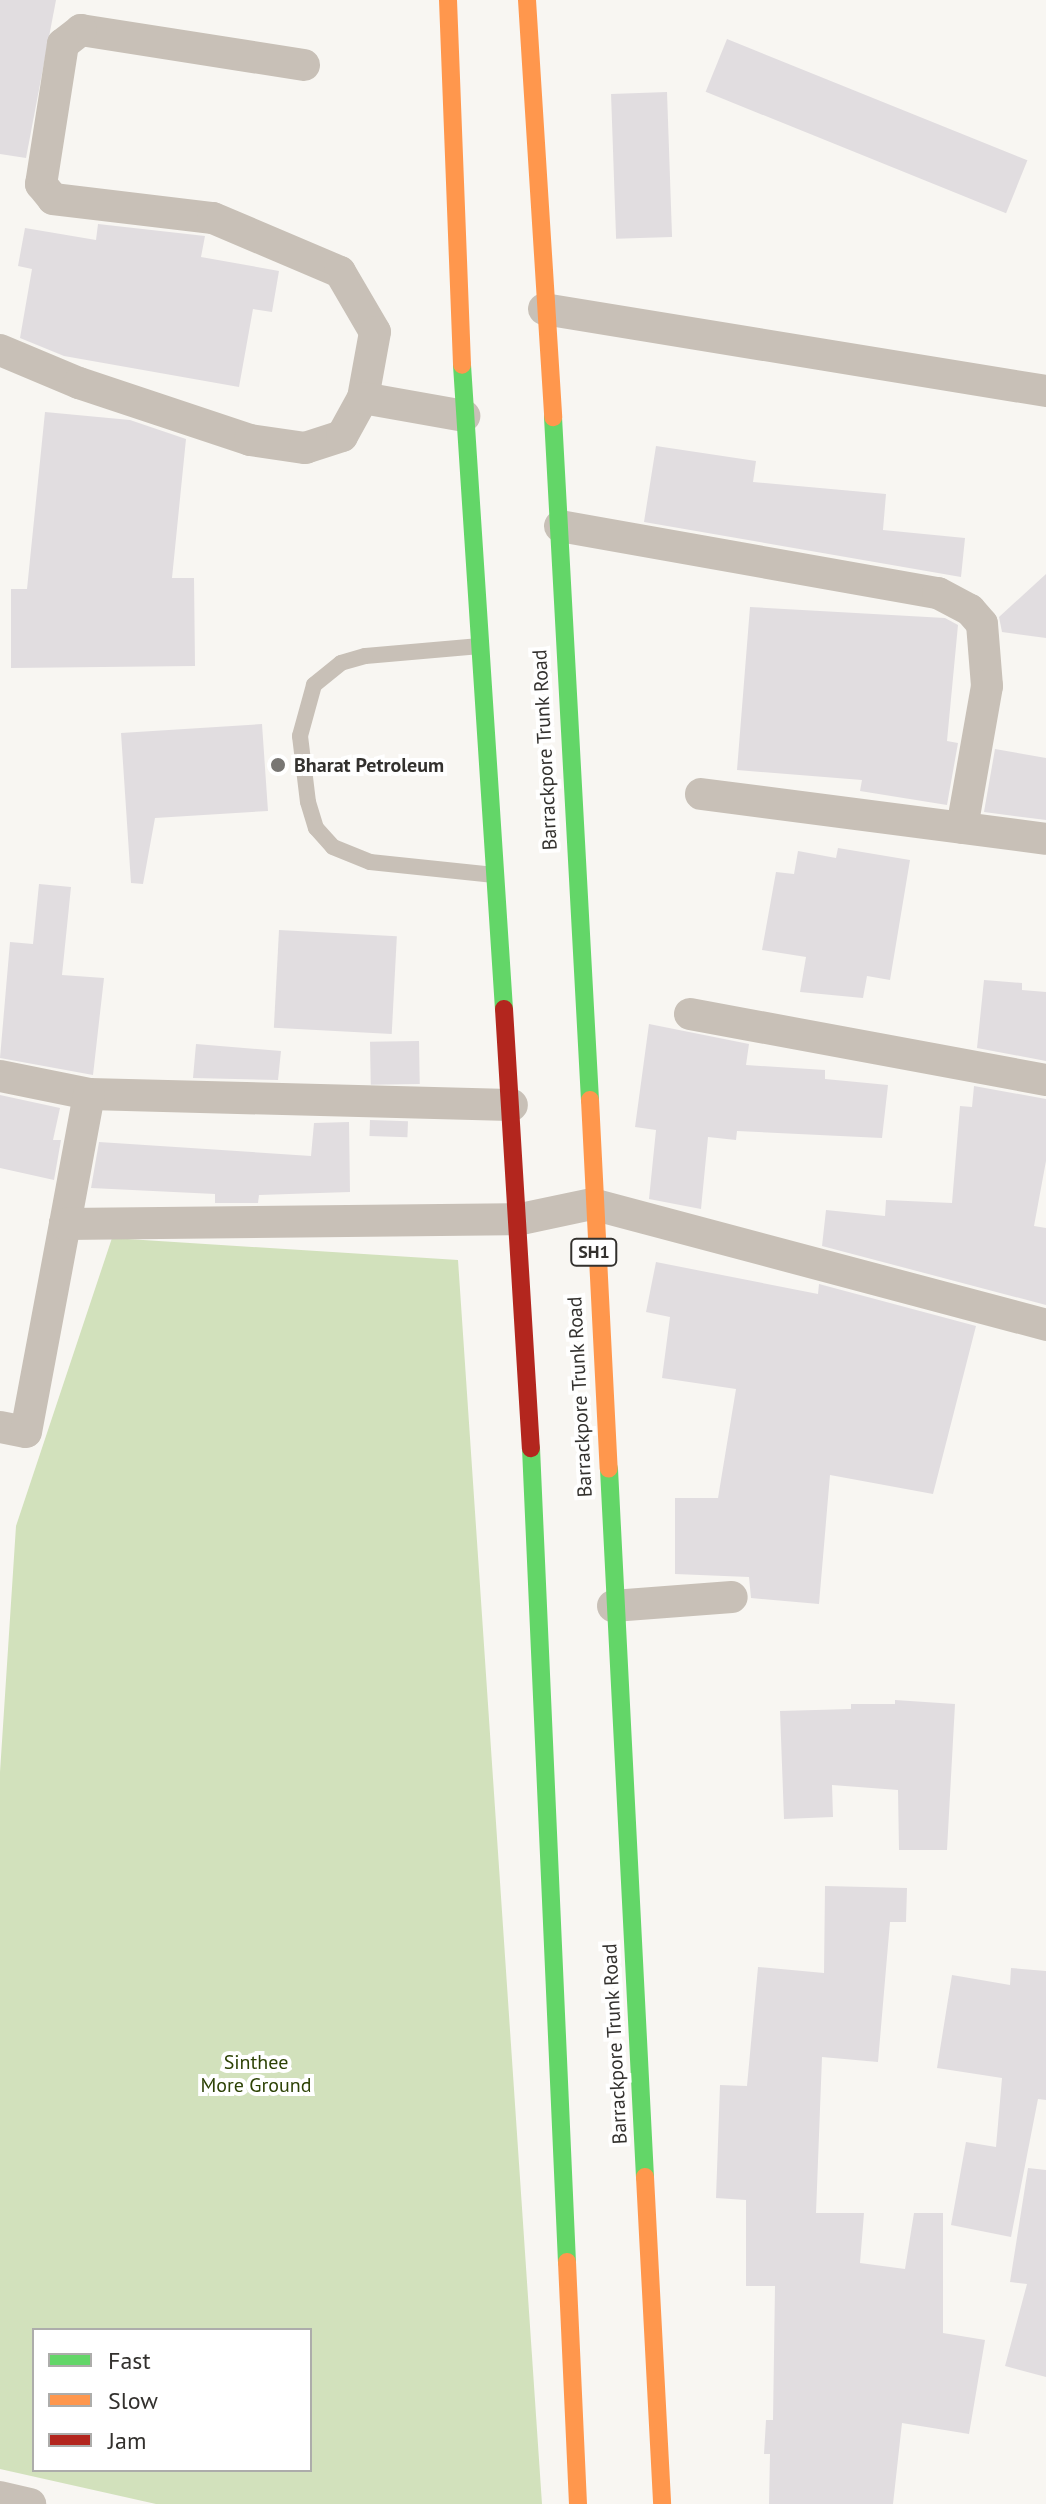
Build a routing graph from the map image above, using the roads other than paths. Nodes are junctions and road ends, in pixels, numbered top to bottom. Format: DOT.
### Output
graph roads {
  1 [pos="448,0"];
  2 [pos="527,0"];
  3 [pos="304,65"];
  4 [pos="544,309"];
  5 [pos="0,350"];
  6 [pos="1046,391"];
  7 [pos="363,398"];
  8 [pos="464,416"];
  9 [pos="560,526"];
  10 [pos="483,646"];
  11 [pos="701,794"];
  12 [pos="962,828"];
  13 [pos="1046,839"];
  14 [pos="495,875"];
  15 [pos="690,1014"];
  16 [pos="0,1076"];
  17 [pos="1046,1080"];
  18 [pos="89,1094"];
  19 [pos="512,1105"];
  20 [pos="592,1204"];
  21 [pos="521,1219"];
  22 [pos="65,1224"];
  23 [pos="1046,1325"];
  24 [pos="0,1427"];
  25 [pos="732,1597"];
  26 [pos="613,1606"];
  27 [pos="0,2497"];
  28 [pos="30,2504"];
  29 [pos="578,2504"];
  30 [pos="662,2504"];
  1 -- 8 [label="main road"];
  2 -- 4 [label="main road, Barrackpore Trunk Road / SH1"];
  3 -- 7 [label="street"];
  4 -- 6 [label="street"];
  4 -- 9 [label="main road, Barrackpore Trunk Road / SH1"];
  5 -- 7 [label="street"];
  7 -- 8 [label="street"];
  8 -- 10 [label="main road"];
  9 -- 12 [label="street"];
  9 -- 20 [label="main road, Barrackpore Trunk Road / SH1"];
  10 -- 14 [label="main road"];
  10 -- 14 [label="lane"];
  11 -- 12 [label="street"];
  12 -- 13 [label="street"];
  14 -- 19 [label="main road"];
  15 -- 17 [label="street"];
  16 -- 18 [label="street"];
  18 -- 19 [label="street"];
  18 -- 22 [label="street"];
  19 -- 21 [label="main road"];
  20 -- 21 [label="street"];
  20 -- 23 [label="street"];
  20 -- 26 [label="main road, Barrackpore Trunk Road / SH1"];
  21 -- 22 [label="street"];
  21 -- 29 [label="main road"];
  22 -- 24 [label="street"];
  25 -- 26 [label="street"];
  26 -- 30 [label="main road, Barrackpore Trunk Road / SH1"];
  27 -- 28 [label="street"];
}
